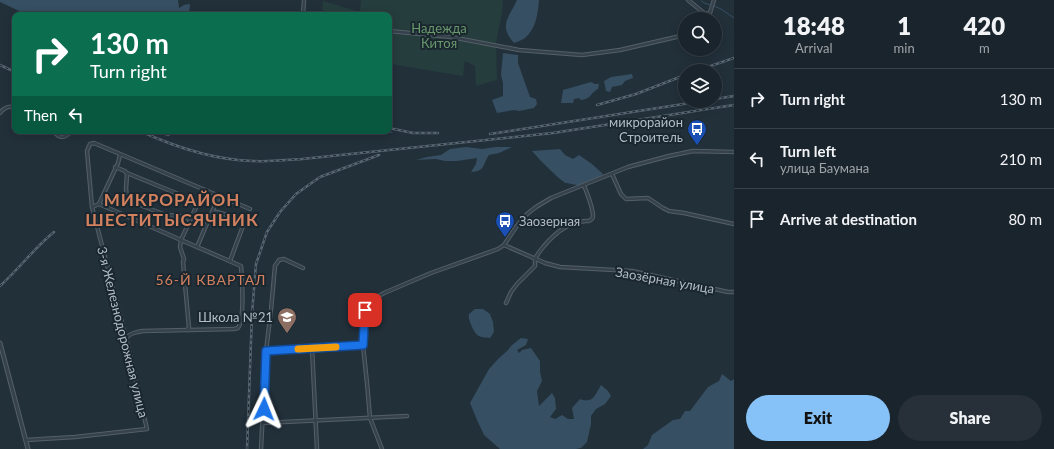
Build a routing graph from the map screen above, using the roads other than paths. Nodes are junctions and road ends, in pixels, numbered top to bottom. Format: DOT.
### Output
graph roads {
  1 [pos="304,0"];
  2 [pos="688,0"];
  3 [pos="710,0"];
  4 [pos="713,2"];
  5 [pos="303,12"];
  6 [pos="703,12"];
  7 [pos="710,12"];
  8 [pos="392,30"];
  9 [pos="678,37"];
  10 [pos="12,106"];
  11 [pos="0,113"];
  12 [pos="56,134"];
  13 [pos="70,134"];
  14 [pos="734,152"];
  15 [pos="120,155"];
  16 [pos="115,167"];
  17 [pos="127,173"];
  18 [pos="612,174"];
  19 [pos="584,186"];
  20 [pos="204,190"];
  21 [pos="220,197"];
  22 [pos="99,204"];
  23 [pos="197,205"];
  24 [pos="92,207"];
  25 [pos="250,209"];
  26 [pos="210,214"];
  27 [pos="190,219"];
  28 [pos="734,224"];
  29 [pos="181,240"];
  30 [pos="504,245"];
  31 [pos="197,247"];
  32 [pos="535,260"];
  33 [pos="230,261"];
  34 [pos="304,268"];
  35 [pos="734,292"];
  36 [pos="506,303"];
  37 [pos="187,330"];
  38 [pos="126,338"];
  39 [pos="0,342"];
  40 [pos="363,345"];
  41 [pos="312,348"];
  42 [pos="266,351"];
  43 [pos="407,416"];
  44 [pos="370,418"];
  45 [pos="316,421"];
  46 [pos="263,424"];
  47 [pos="26,440"];
  48 [pos="28,449"];
  49 [pos="262,449"];
  50 [pos="318,449"];
  51 [pos="382,449"];
  1 -- 5 [label="street"];
  2 -- 6 [label="street"];
  3 -- 4 [label="street"];
  4 -- 7 [label="street"];
  8 -- 9 [label="street"];
  10 -- 11 [label="street"];
  12 -- 13 [label="street"];
  14 -- 18 [label="street"];
  15 -- 16 [label="street"];
  15 -- 20 [label="street"];
  15 -- 24 [label="street, 3-я Железнодорожная улица"];
  16 -- 17 [label="street"];
  16 -- 22 [label="street"];
  17 -- 23 [label="street"];
  17 -- 27 [label="street"];
  18 -- 19 [label="street"];
  18 -- 28 [label="street"];
  19 -- 30 [label="street"];
  19 -- 32 [label="street"];
  20 -- 21 [label="street"];
  20 -- 23 [label="street"];
  21 -- 25 [label="street"];
  21 -- 26 [label="street"];
  22 -- 24 [label="street"];
  22 -- 29 [label="street"];
  23 -- 27 [label="street"];
  24 -- 38 [label="street, 3-я Железнодорожная улица"];
  26 -- 31 [label="street"];
  26 -- 33 [label="street"];
  27 -- 29 [label="street"];
  29 -- 31 [label="street"];
  29 -- 37 [label="street"];
  30 -- 32 [label="street, Заозёрная улица"];
  30 -- 40 [label="street"];
  31 -- 33 [label="street"];
  32 -- 35 [label="street, Заозёрная улица"];
  32 -- 36 [label="street"];
  33 -- 37 [label="street"];
  34 -- 42 [label="street"];
  37 -- 38 [label="street"];
  38 -- 47 [label="street, 3-я Железнодорожная улица"];
  39 -- 47 [label="street"];
  40 -- 41 [label="street"];
  40 -- 44 [label="street"];
  41 -- 42 [label="street"];
  41 -- 45 [label="street"];
  42 -- 46 [label="street"];
  43 -- 44 [label="street"];
  44 -- 45 [label="street"];
  44 -- 51 [label="street"];
  45 -- 46 [label="street"];
  45 -- 50 [label="street"];
  46 -- 49 [label="street"];
  47 -- 48 [label="street"];
}
